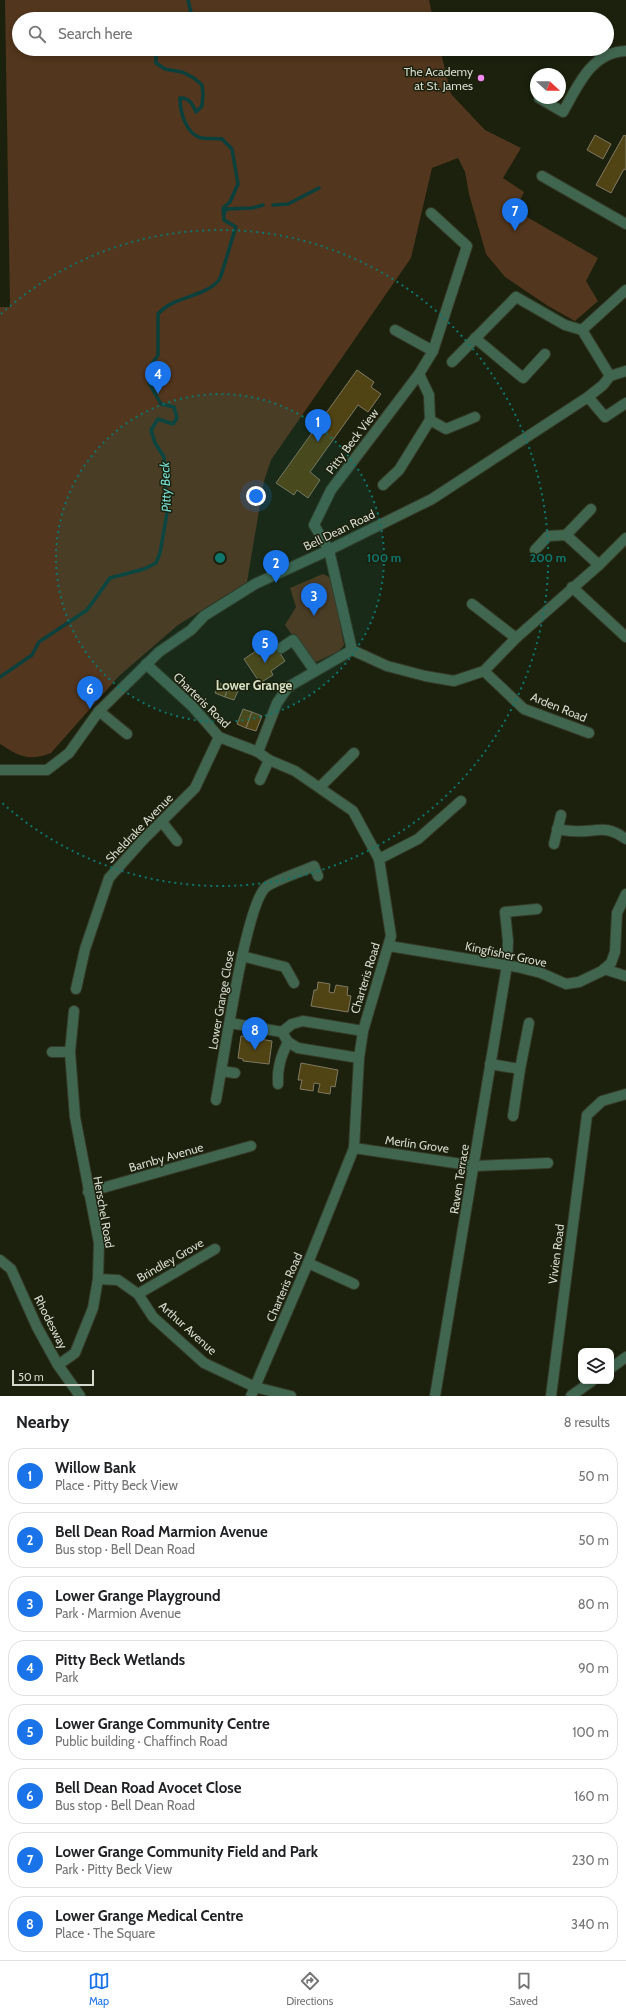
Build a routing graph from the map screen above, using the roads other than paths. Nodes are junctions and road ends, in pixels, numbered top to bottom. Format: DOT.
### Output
graph roads {
  1 [pos="626,51"];
  2 [pos="614,54"];
  3 [pos="607,56"];
  4 [pos="549,104"];
  5 [pos="542,176"];
  6 [pos="431,213"];
  7 [pos="626,224"];
  8 [pos="626,290"];
  9 [pos="395,330"];
  10 [pos="582,330"];
  11 [pos="475,338"];
  12 [pos="433,351"];
  13 [pos="545,354"];
  14 [pos="452,362"];
  15 [pos="626,371"];
  16 [pos="418,374"];
  17 [pos="610,376"];
  18 [pos="588,397"];
  19 [pos="626,403"];
  20 [pos="476,417"];
  21 [pos="430,420"];
  22 [pos="383,485"];
  23 [pos="591,509"];
  24 [pos="566,535"];
  25 [pos="626,538"];
  26 [pos="329,550"];
  27 [pos="535,550"];
  28 [pos="599,565"];
  29 [pos="572,587"];
  30 [pos="472,604"];
  31 [pos="626,637"];
  32 [pos="516,638"];
  33 [pos="281,648"];
  34 [pos="352,650"];
  35 [pos="146,664"];
  36 [pos="314,670"];
  37 [pos="484,671"];
  38 [pos="99,711"];
  39 [pos="589,733"];
  40 [pos="127,734"];
  41 [pos="219,737"];
  42 [pos="258,752"];
  43 [pos="354,753"];
  44 [pos="269,760"];
  45 [pos="0,770"];
  46 [pos="260,780"];
  47 [pos="320,787"];
  48 [pos="461,801"];
  49 [pos="561,815"];
  50 [pos="162,822"];
  51 [pos="557,829"];
  52 [pos="626,839"];
  53 [pos="177,841"];
  54 [pos="554,844"];
  55 [pos="379,859"];
  56 [pos="318,876"];
  57 [pos="626,894"];
  58 [pos="537,909"];
  59 [pos="389,946"];
  60 [pos="242,956"];
  61 [pos="507,965"];
  62 [pos="604,969"];
  63 [pos="626,976"];
  64 [pos="294,983"];
  65 [pos="76,989"];
  66 [pos="74,1011"];
  67 [pos="230,1023"];
  68 [pos="529,1024"];
  69 [pos="363,1031"];
  70 [pos="282,1032"];
  71 [pos="288,1042"];
  72 [pos="52,1052"];
  73 [pos="70,1052"];
  74 [pos="359,1058"];
  75 [pos="490,1064"];
  76 [pos="520,1069"];
  77 [pos="221,1070"];
  78 [pos="235,1073"];
  79 [pos="278,1084"];
  80 [pos="626,1094"];
  81 [pos="216,1100"];
  82 [pos="513,1116"];
  83 [pos="251,1146"];
  84 [pos="354,1148"];
  85 [pos="548,1163"];
  86 [pos="474,1166"];
  87 [pos="88,1192"];
  88 [pos="215,1249"];
  89 [pos="0,1260"];
  90 [pos="308,1263"];
  91 [pos="98,1279"];
  92 [pos="354,1284"];
  93 [pos="138,1294"];
  94 [pos="626,1357"];
  95 [pos="58,1365"];
  96 [pos="614,1366"];
  97 [pos="588,1384"];
  98 [pos="253,1392"];
  99 [pos="80,1396"];
  100 [pos="291,1396"];
  101 [pos="435,1396"];
  102 [pos="551,1396"];
  103 [pos="571,1396"];
  1 -- 2 [label="street"];
  3 -- 4 [label="street"];
  5 -- 7 [label="street"];
  6 -- 12 [label="street, Pitty Beck View"];
  8 -- 10 [label="street"];
  9 -- 12 [label="street"];
  10 -- 11 [label="street"];
  10 -- 17 [label="street"];
  11 -- 13 [label="street"];
  11 -- 14 [label="street"];
  12 -- 16 [label="street, Pitty Beck View"];
  15 -- 17 [label="street, Bell Dean Road"];
  16 -- 21 [label="street"];
  16 -- 26 [label="street, Pitty Beck View"];
  17 -- 18 [label="street, Bell Dean Road"];
  18 -- 19 [label="street"];
  18 -- 26 [label="street, Bell Dean Road"];
  20 -- 21 [label="street"];
  21 -- 22 [label="street"];
  23 -- 24 [label="street"];
  24 -- 27 [label="street"];
  24 -- 28 [label="street"];
  25 -- 28 [label="street"];
  26 -- 34 [label="street"];
  26 -- 35 [label="street, Bell Dean Road"];
  28 -- 29 [label="street"];
  29 -- 31 [label="street"];
  29 -- 32 [label="street"];
  30 -- 32 [label="street"];
  32 -- 37 [label="street"];
  33 -- 36 [label="street"];
  34 -- 36 [label="street"];
  34 -- 37 [label="street"];
  35 -- 38 [label="street, Bell Dean Road"];
  35 -- 41 [label="street, Charteris Road"];
  36 -- 42 [label="street"];
  37 -- 39 [label="street, Arden Road"];
  38 -- 40 [label="street"];
  38 -- 45 [label="street, Bell Dean Road"];
  41 -- 42 [label="street, Charteris Road"];
  41 -- 50 [label="street, Sheldrake Avenue"];
  42 -- 44 [label="street, Charteris Road"];
  43 -- 47 [label="street"];
  44 -- 46 [label="street"];
  44 -- 47 [label="street, Charteris Road"];
  47 -- 55 [label="street, Charteris Road"];
  48 -- 55 [label="street"];
  49 -- 51 [label="street"];
  50 -- 53 [label="street"];
  50 -- 65 [label="street, Sheldrake Avenue"];
  51 -- 52 [label="street"];
  51 -- 54 [label="street"];
  55 -- 59 [label="street, Charteris Road"];
  56 -- 60 [label="street, Lower Grange Close"];
  57 -- 62 [label="street, Kingfisher Grove"];
  58 -- 61 [label="street, Raven Terrace"];
  59 -- 61 [label="street, Kingfisher Grove"];
  59 -- 69 [label="street, Charteris Road"];
  60 -- 64 [label="street"];
  60 -- 67 [label="street, Lower Grange Close"];
  61 -- 62 [label="street, Kingfisher Grove"];
  61 -- 75 [label="street, Raven Terrace"];
  62 -- 63 [label="street"];
  66 -- 73 [label="street, Herschel Road"];
  67 -- 70 [label="street"];
  67 -- 77 [label="street, Lower Grange Close"];
  68 -- 76 [label="street"];
  69 -- 70 [label="street"];
  69 -- 74 [label="street, Charteris Road"];
  70 -- 71 [label="street"];
  71 -- 74 [label="street"];
  71 -- 79 [label="street"];
  72 -- 73 [label="street"];
  73 -- 87 [label="street, Herschel Road"];
  74 -- 84 [label="street, Charteris Road"];
  75 -- 76 [label="street"];
  75 -- 86 [label="street, Raven Terrace"];
  76 -- 82 [label="street"];
  77 -- 78 [label="street"];
  77 -- 81 [label="street, Lower Grange Close"];
  80 -- 102 [label="street, Vivien Road"];
  83 -- 87 [label="street, Barnby Avenue"];
  84 -- 86 [label="street, Merlin Grove"];
  84 -- 90 [label="street, Charteris Road"];
  85 -- 86 [label="street, Merlin Grove"];
  86 -- 101 [label="street, Raven Terrace"];
  87 -- 91 [label="street, Herschel Road"];
  88 -- 93 [label="street, Brindley Grove"];
  89 -- 95 [label="street, Rhodesway"];
  90 -- 92 [label="street"];
  90 -- 98 [label="street, Charteris Road"];
  91 -- 93 [label="street, Arthur Avenue"];
  91 -- 95 [label="street, Herschel Road"];
  93 -- 98 [label="street, Arthur Avenue"];
  94 -- 96 [label="street"];
  95 -- 99 [label="street, Rhodesway"];
  97 -- 103 [label="street"];
  98 -- 100 [label="street, Arthur Avenue"];
}
